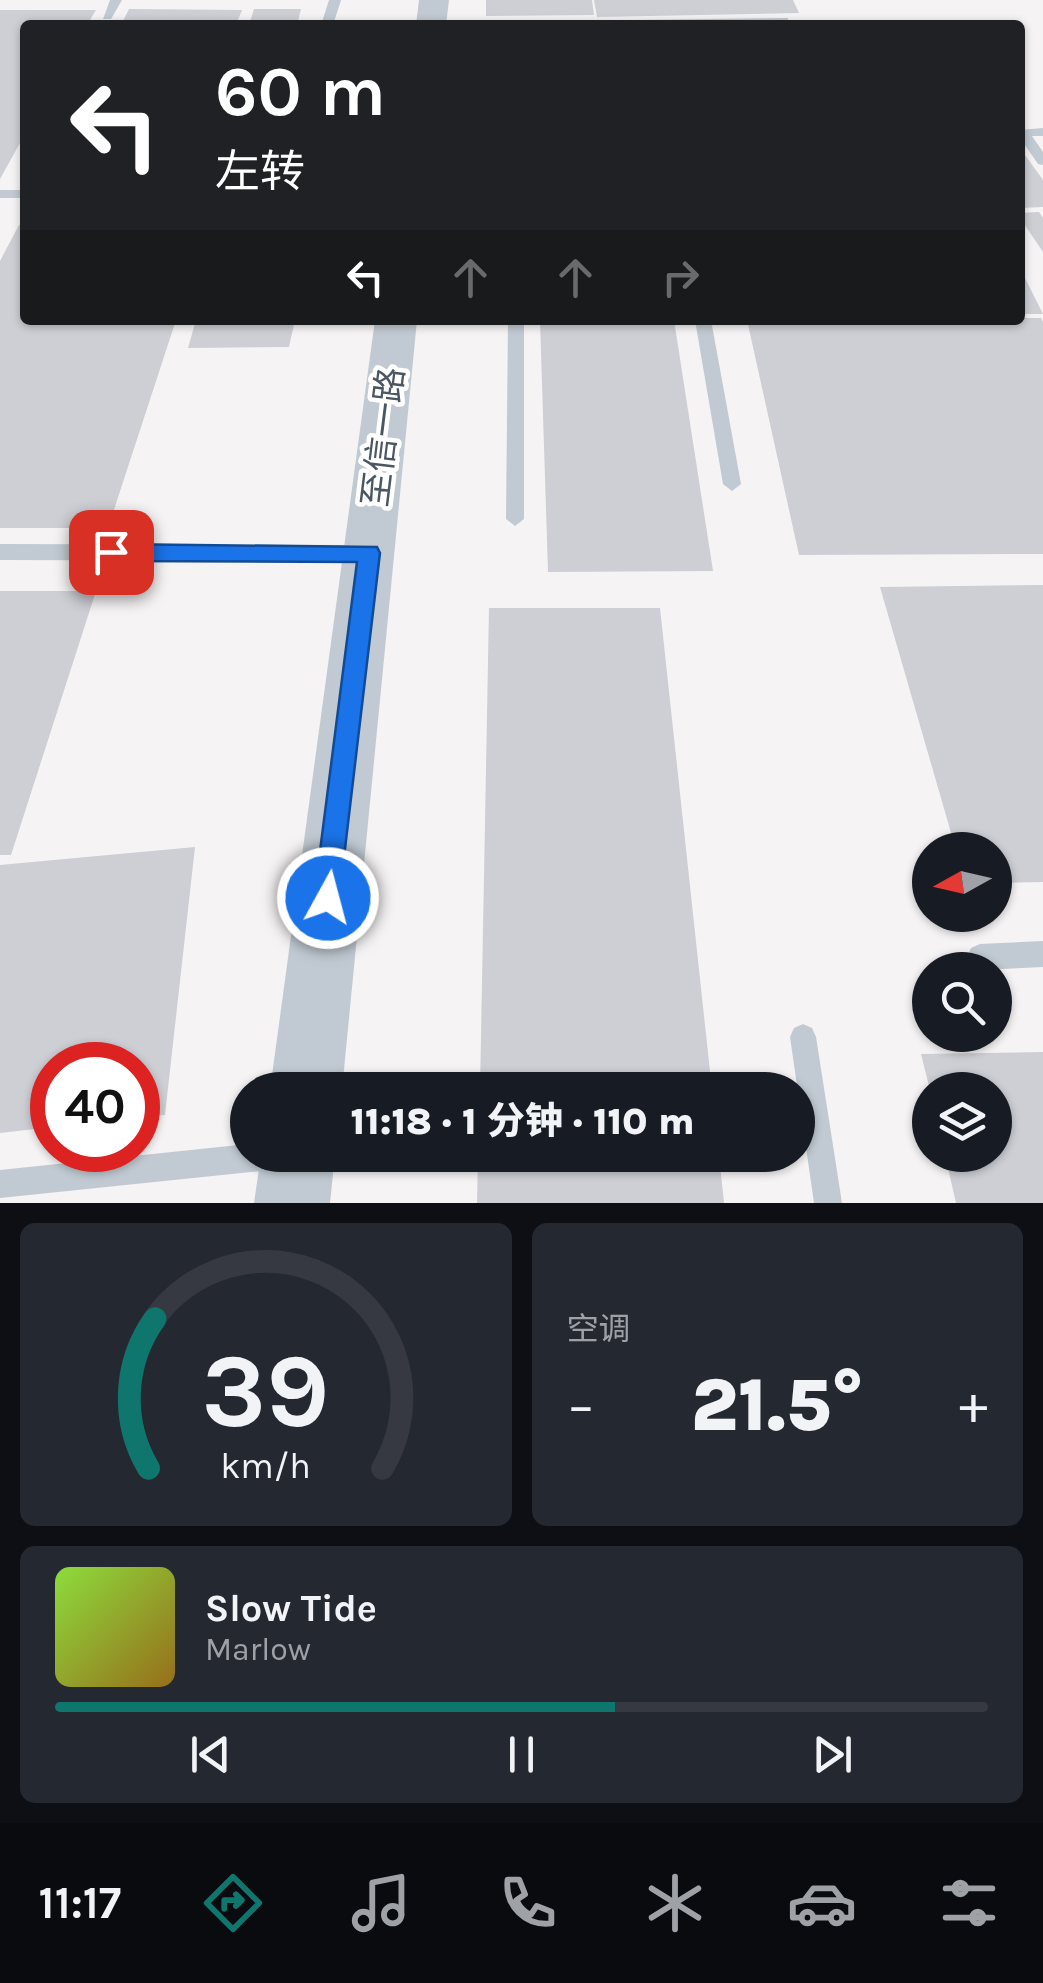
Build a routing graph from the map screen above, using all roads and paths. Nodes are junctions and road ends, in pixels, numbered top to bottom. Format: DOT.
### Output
graph roads {
  1 [pos="116,0"];
  2 [pos="107,16"];
  3 [pos="1025,136"];
  4 [pos="1043,161"];
  5 [pos="395,325"];
  6 [pos="516,325"];
  7 [pos="704,325"];
  8 [pos="732,484"];
  9 [pos="515,519"];
  10 [pos="0,552"];
  11 [pos="369,553"];
  12 [pos="1043,954"];
  13 [pos="1012,956"];
  14 [pos="803,1037"];
  15 [pos="308,1072"];
  16 [pos="230,1160"];
  17 [pos="296,1172"];
  18 [pos="0,1184"];
  19 [pos="292,1203"];
  20 [pos="828,1203"];
  1 -- 2 [label="lane"];
  3 -- 4 [label="lane"];
  5 -- 11 [label="street, 至信一路"];
  6 -- 9 [label="lane"];
  7 -- 8 [label="lane"];
  10 -- 11 [label="lane"];
  11 -- 15 [label="street, 至信一路"];
  12 -- 13 [label="lane"];
  14 -- 20 [label="lane"];
  16 -- 18 [label="lane"];
  17 -- 19 [label="street"];
}
